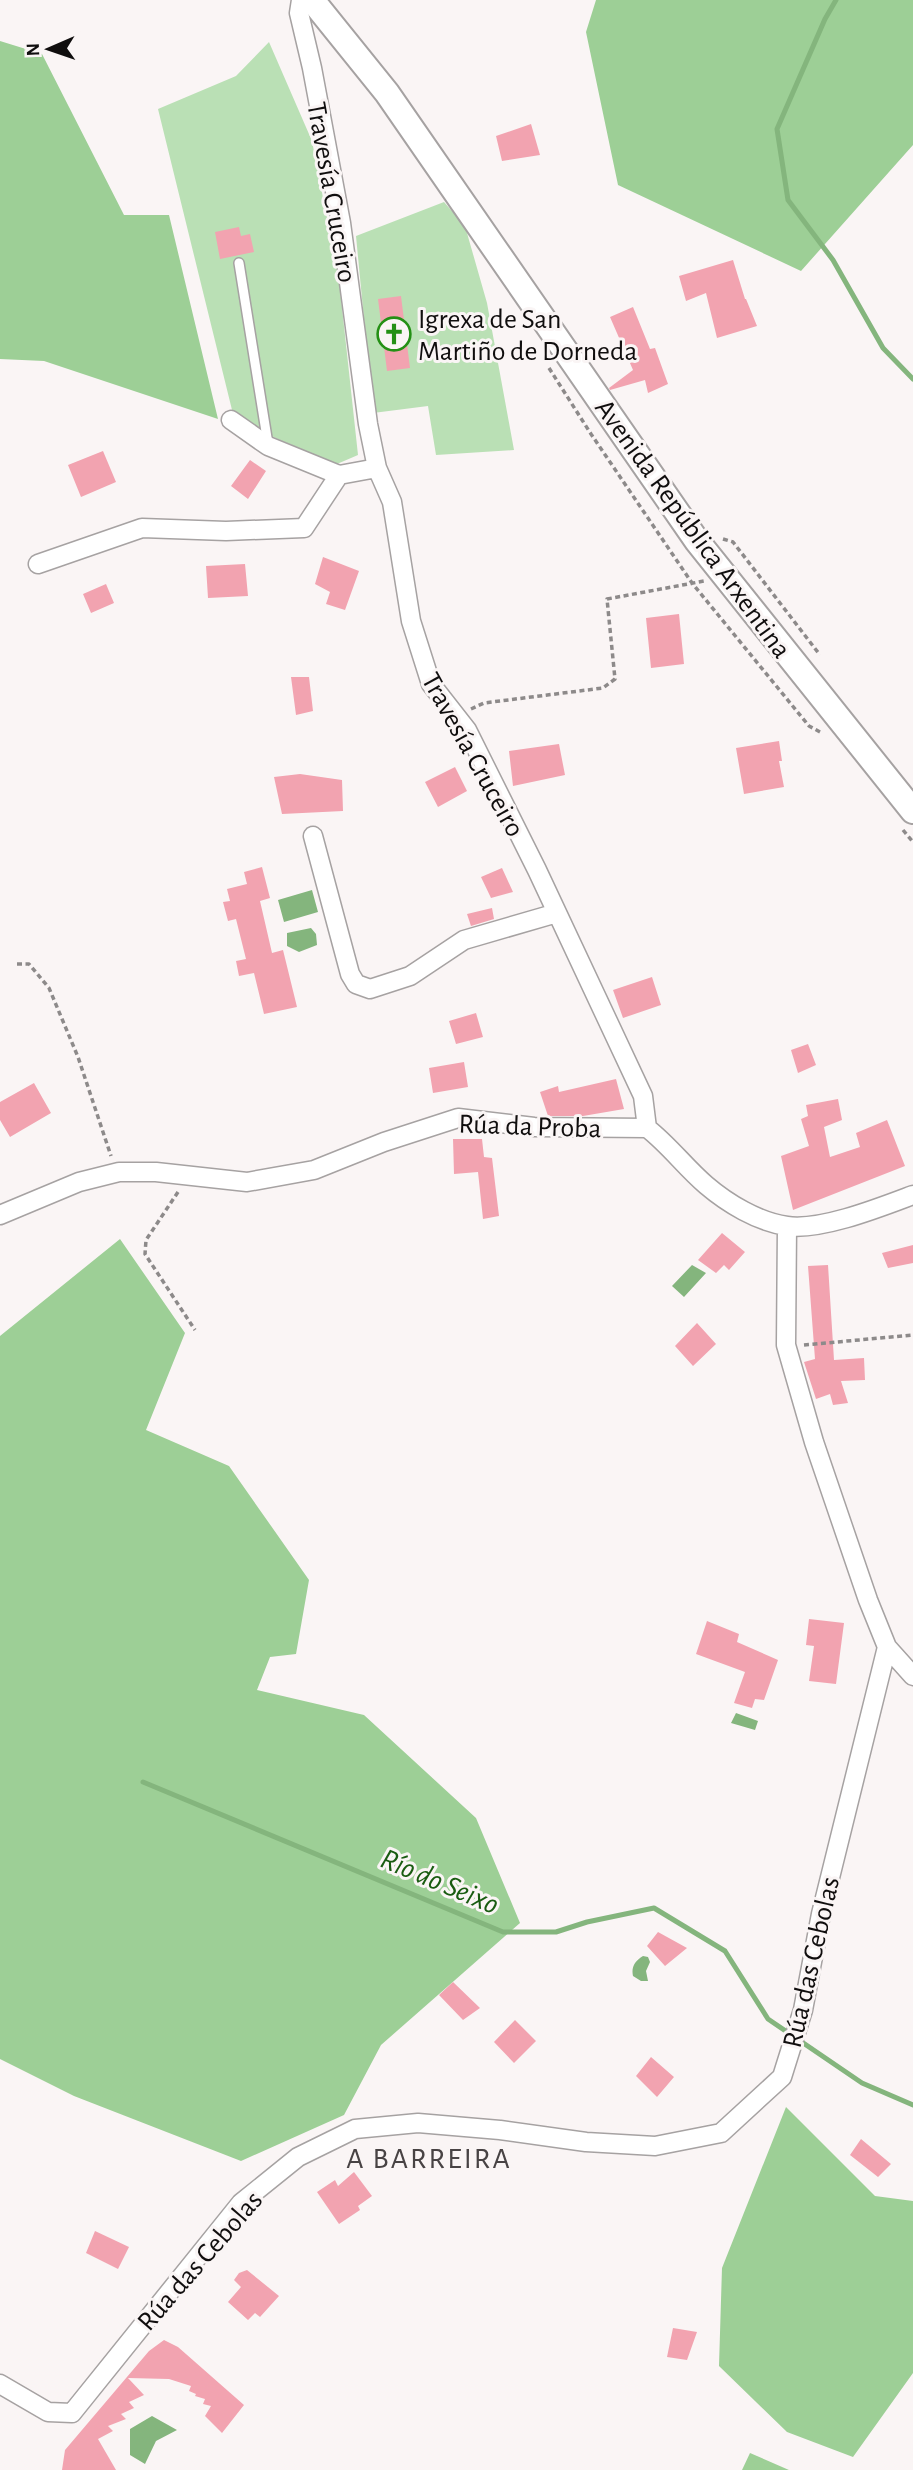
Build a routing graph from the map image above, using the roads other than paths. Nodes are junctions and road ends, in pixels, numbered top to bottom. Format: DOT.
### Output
graph roads {
  1 [pos="301,0"];
  2 [pos="312,0"];
  3 [pos="239,263"];
  4 [pos="231,420"];
  5 [pos="268,446"];
  6 [pos="377,468"];
  7 [pos="339,475"];
  8 [pos="38,564"];
  9 [pos="913,811"];
  10 [pos="313,836"];
  11 [pos="557,913"];
  12 [pos="647,1128"];
  13 [pos="913,1195"];
  14 [pos="0,1215"];
  15 [pos="788,1226"];
  16 [pos="887,1647"];
  17 [pos="913,1676"];
  18 [pos="0,2384"];
  1 -- 6 [label="street, Travesía Cruceiro"];
  2 -- 9 [label="main road, Avenida República Arxentina"];
  3 -- 5 [label="lane"];
  4 -- 5 [label="street"];
  5 -- 7 [label="street"];
  6 -- 7 [label="street"];
  6 -- 11 [label="street, Travesía Cruceiro"];
  7 -- 8 [label="street"];
  10 -- 11 [label="street"];
  11 -- 12 [label="street, Travesía Cruceiro"];
  12 -- 14 [label="street, Rúa da Proba"];
  12 -- 15 [label="street"];
  13 -- 15 [label="street"];
  15 -- 16 [label="street"];
  16 -- 17 [label="street"];
  16 -- 18 [label="street, Rúa das Cebolas"];
}
